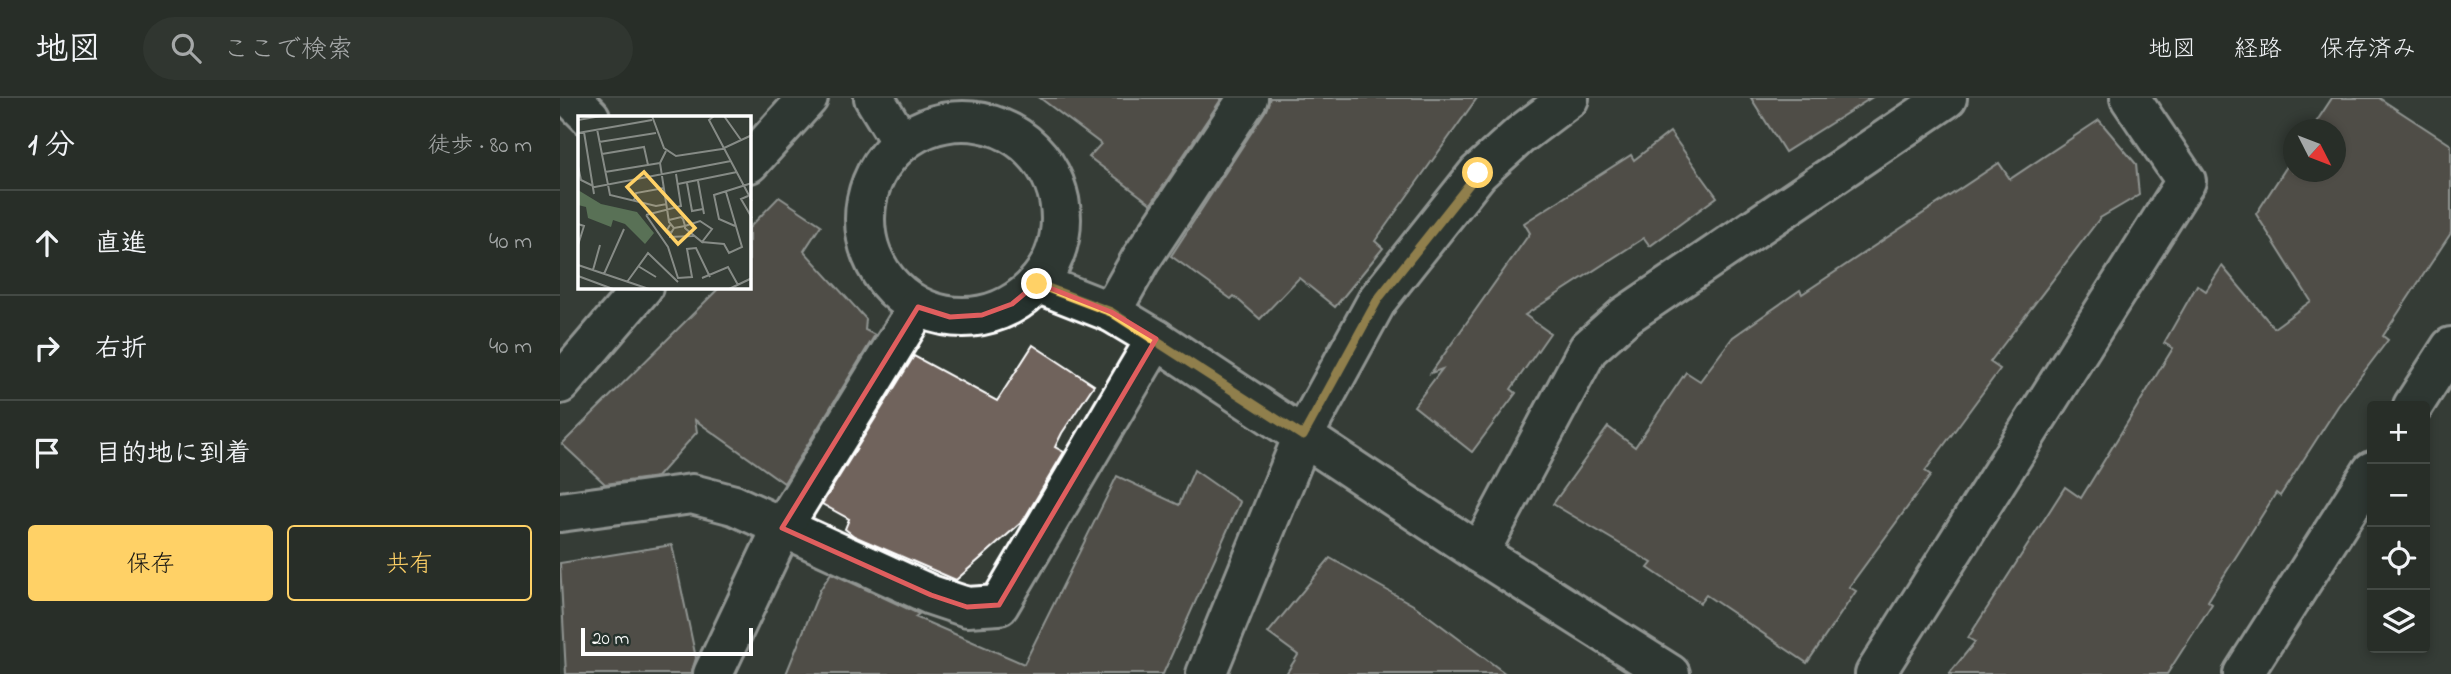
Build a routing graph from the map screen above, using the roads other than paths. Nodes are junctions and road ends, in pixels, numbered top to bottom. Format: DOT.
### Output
graph roads {
  1 [pos="571,98"];
  2 [pos="808,98"];
  3 [pos="874,98"];
  4 [pos="1248,98"];
  5 [pos="1569,98"];
  6 [pos="1947,98"];
  7 [pos="2130,98"];
  8 [pos="589,116"];
  9 [pos="901,142"];
  10 [pos="751,161"];
  11 [pos="1037,284"];
  12 [pos="641,289"];
  13 [pos="918,307"];
  14 [pos="1111,312"];
  15 [pos="1156,339"];
  16 [pos="2451,347"];
  17 [pos="560,384"];
  18 [pos="2416,401"];
  19 [pos="1303,436"];
  20 [pos="2367,479"];
  21 [pos="560,512"];
  22 [pos="782,528"];
  23 [pos="1479,553"];
  24 [pos="713,674"];
  25 [pos="1206,674"];
  26 [pos="1670,674"];
  27 [pos="1875,674"];
  28 [pos="2243,674"];
  1 -- 8 [label="street"];
  2 -- 10 [label="street"];
  3 -- 9 [label="street"];
  4 -- 14 [label="street"];
  5 -- 19 [label="street"];
  6 -- 23 [label="street"];
  7 -- 27 [label="street"];
  9 -- 11 [label="street"];
  9 -- 13 [label="street"];
  11 -- 13 [label="street"];
  11 -- 14 [label="street"];
  12 -- 17 [label="street"];
  13 -- 22 [label="street"];
  14 -- 15 [label="street"];
  15 -- 19 [label="street"];
  15 -- 22 [label="street"];
  16 -- 18 [label="street"];
  19 -- 23 [label="street"];
  19 -- 25 [label="street"];
  20 -- 28 [label="street"];
  21 -- 22 [label="street"];
  22 -- 24 [label="street"];
  23 -- 26 [label="street"];
}
